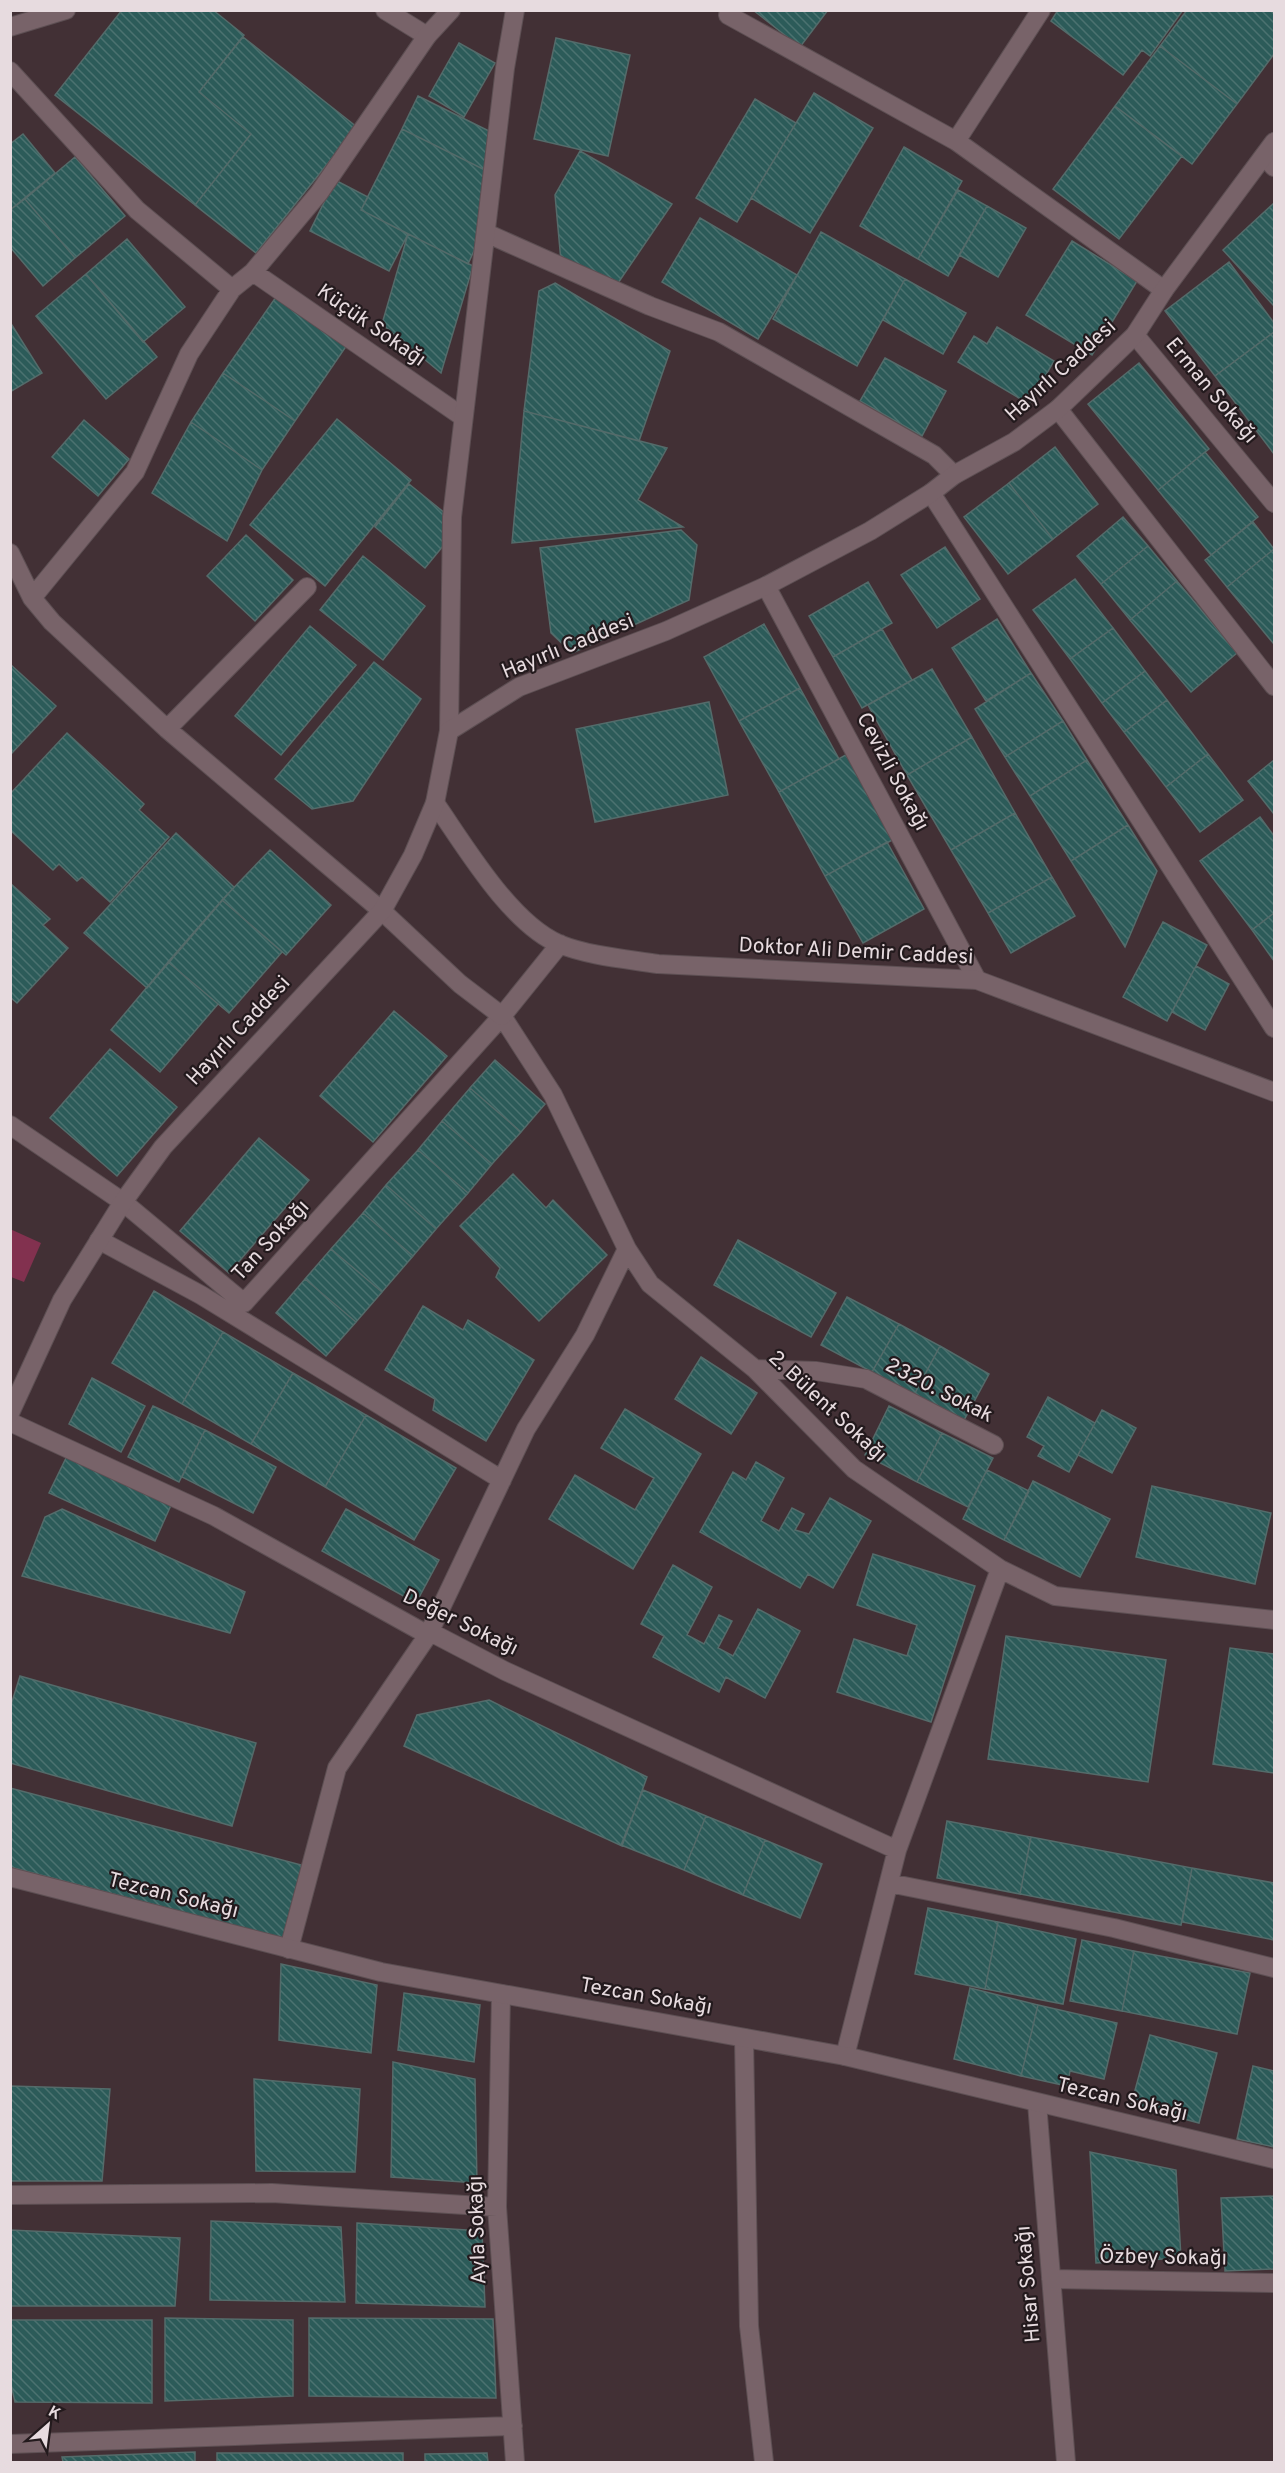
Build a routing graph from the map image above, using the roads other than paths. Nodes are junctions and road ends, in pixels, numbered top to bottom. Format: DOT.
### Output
graph roads {
  1 [pos="66,10"];
  2 [pos="385,10"];
  3 [pos="451,10"];
  4 [pos="515,10"];
  5 [pos="1041,10"];
  6 [pos="727,12"];
  7 [pos="10,27"];
  8 [pos="427,36"];
  9 [pos="10,71"];
  10 [pos="956,141"];
  11 [pos="1271,155"];
  12 [pos="486,233"];
  13 [pos="253,272"];
  14 [pos="232,289"];
  15 [pos="1164,290"];
  16 [pos="1136,335"];
  17 [pos="1058,409"];
  18 [pos="464,417"];
  19 [pos="954,475"];
  20 [pos="931,493"];
  21 [pos="1275,503"];
  22 [pos="13,565"];
  23 [pos="766,586"];
  24 [pos="307,587"];
  25 [pos="32,598"];
  26 [pos="1275,686"];
  27 [pos="167,729"];
  28 [pos="449,731"];
  29 [pos="435,803"];
  30 [pos="382,911"];
  31 [pos="560,944"];
  32 [pos="977,980"];
  33 [pos="502,1017"];
  34 [pos="1275,1028"];
  35 [pos="1275,1092"];
  36 [pos="10,1125"];
  37 [pos="123,1202"];
  38 [pos="99,1240"];
  39 [pos="627,1249"];
  40 [pos="755,1369"];
  41 [pos="10,1413"];
  42 [pos="10,1422"];
  43 [pos="994,1445"];
  44 [pos="502,1480"];
  45 [pos="1000,1569"];
  46 [pos="1275,1620"];
  47 [pos="428,1635"];
  48 [pos="897,1850"];
  49 [pos="10,1877"];
  50 [pos="889,1883"];
  51 [pos="289,1949"];
  52 [pos="1275,1968"];
  53 [pos="501,1994"];
  54 [pos="744,2038"];
  55 [pos="845,2056"];
  56 [pos="1037,2103"];
  57 [pos="1275,2159"];
  58 [pos="10,2194"];
  59 [pos="497,2207"];
  60 [pos="1051,2279"];
  61 [pos="1275,2283"];
  62 [pos="513,2426"];
  63 [pos="10,2444"];
  64 [pos="515,2463"];
  65 [pos="764,2463"];
  66 [pos="1066,2463"];
  1 -- 7 [label="street"];
  2 -- 8 [label="street"];
  3 -- 8 [label="street"];
  4 -- 12 [label="street"];
  5 -- 10 [label="street"];
  6 -- 10 [label="street"];
  8 -- 13 [label="street"];
  9 -- 14 [label="street"];
  10 -- 15 [label="street"];
  11 -- 15 [label="street, Hayırlı Caddesi"];
  12 -- 18 [label="street"];
  12 -- 19 [label="street"];
  13 -- 14 [label="street"];
  13 -- 18 [label="street, Küçük Sokağı"];
  14 -- 25 [label="street"];
  15 -- 16 [label="street, Hayırlı Caddesi"];
  16 -- 17 [label="street, Hayırlı Caddesi"];
  16 -- 21 [label="street, Erman Sokağı"];
  17 -- 19 [label="street, Hayırlı Caddesi"];
  17 -- 26 [label="street"];
  18 -- 28 [label="street"];
  19 -- 20 [label="street, Hayırlı Caddesi"];
  20 -- 23 [label="street, Hayırlı Caddesi"];
  20 -- 34 [label="street"];
  22 -- 25 [label="street, 2. Bülent Sokağı"];
  23 -- 28 [label="street, Hayırlı Caddesi"];
  23 -- 32 [label="street, Cevizli Sokağı"];
  24 -- 27 [label="street"];
  25 -- 27 [label="street, 2. Bülent Sokağı"];
  27 -- 30 [label="street, 2. Bülent Sokağı"];
  28 -- 29 [label="street, Hayırlı Caddesi"];
  29 -- 30 [label="street, Hayırlı Caddesi"];
  29 -- 31 [label="street, Doktor Ali Demir Caddesi"];
  30 -- 33 [label="street, 2. Bülent Sokağı"];
  30 -- 37 [label="street, Hayırlı Caddesi"];
  31 -- 32 [label="street, Doktor Ali Demir Caddesi"];
  31 -- 33 [label="street"];
  32 -- 35 [label="street, Doktor Ali Demir Caddesi"];
  33 -- 37 [label="street, Tan Sokağı"];
  33 -- 39 [label="street, 2. Bülent Sokağı"];
  36 -- 37 [label="street, Tan Sokağı"];
  37 -- 38 [label="street, Hayırlı Caddesi"];
  38 -- 41 [label="street, Hayırlı Caddesi"];
  38 -- 44 [label="street"];
  39 -- 40 [label="street, 2. Bülent Sokağı"];
  39 -- 44 [label="street"];
  40 -- 43 [label="street, 2320. Sokak"];
  40 -- 45 [label="street, 2. Bülent Sokağı"];
  42 -- 47 [label="street, Değer Sokağı"];
  44 -- 47 [label="street"];
  45 -- 46 [label="street, 2. Bülent Sokağı"];
  45 -- 48 [label="street"];
  47 -- 48 [label="street, Değer Sokağı"];
  47 -- 51 [label="street"];
  48 -- 50 [label="street"];
  49 -- 51 [label="street, Tezcan Sokağı"];
  50 -- 52 [label="street"];
  50 -- 55 [label="street"];
  51 -- 53 [label="street, Tezcan Sokağı"];
  53 -- 54 [label="street, Tezcan Sokağı"];
  53 -- 59 [label="street, Ayla Sokağı"];
  54 -- 55 [label="street, Tezcan Sokağı"];
  54 -- 65 [label="street"];
  55 -- 56 [label="street, Tezcan Sokağı"];
  56 -- 57 [label="street, Tezcan Sokağı"];
  56 -- 60 [label="street, Hisar Sokağı"];
  58 -- 59 [label="street"];
  59 -- 62 [label="street, Ayla Sokağı"];
  60 -- 61 [label="street, Özbey Sokağı"];
  60 -- 66 [label="street, Hisar Sokağı"];
  62 -- 63 [label="street"];
  62 -- 64 [label="street, Ayla Sokağı"];
}
